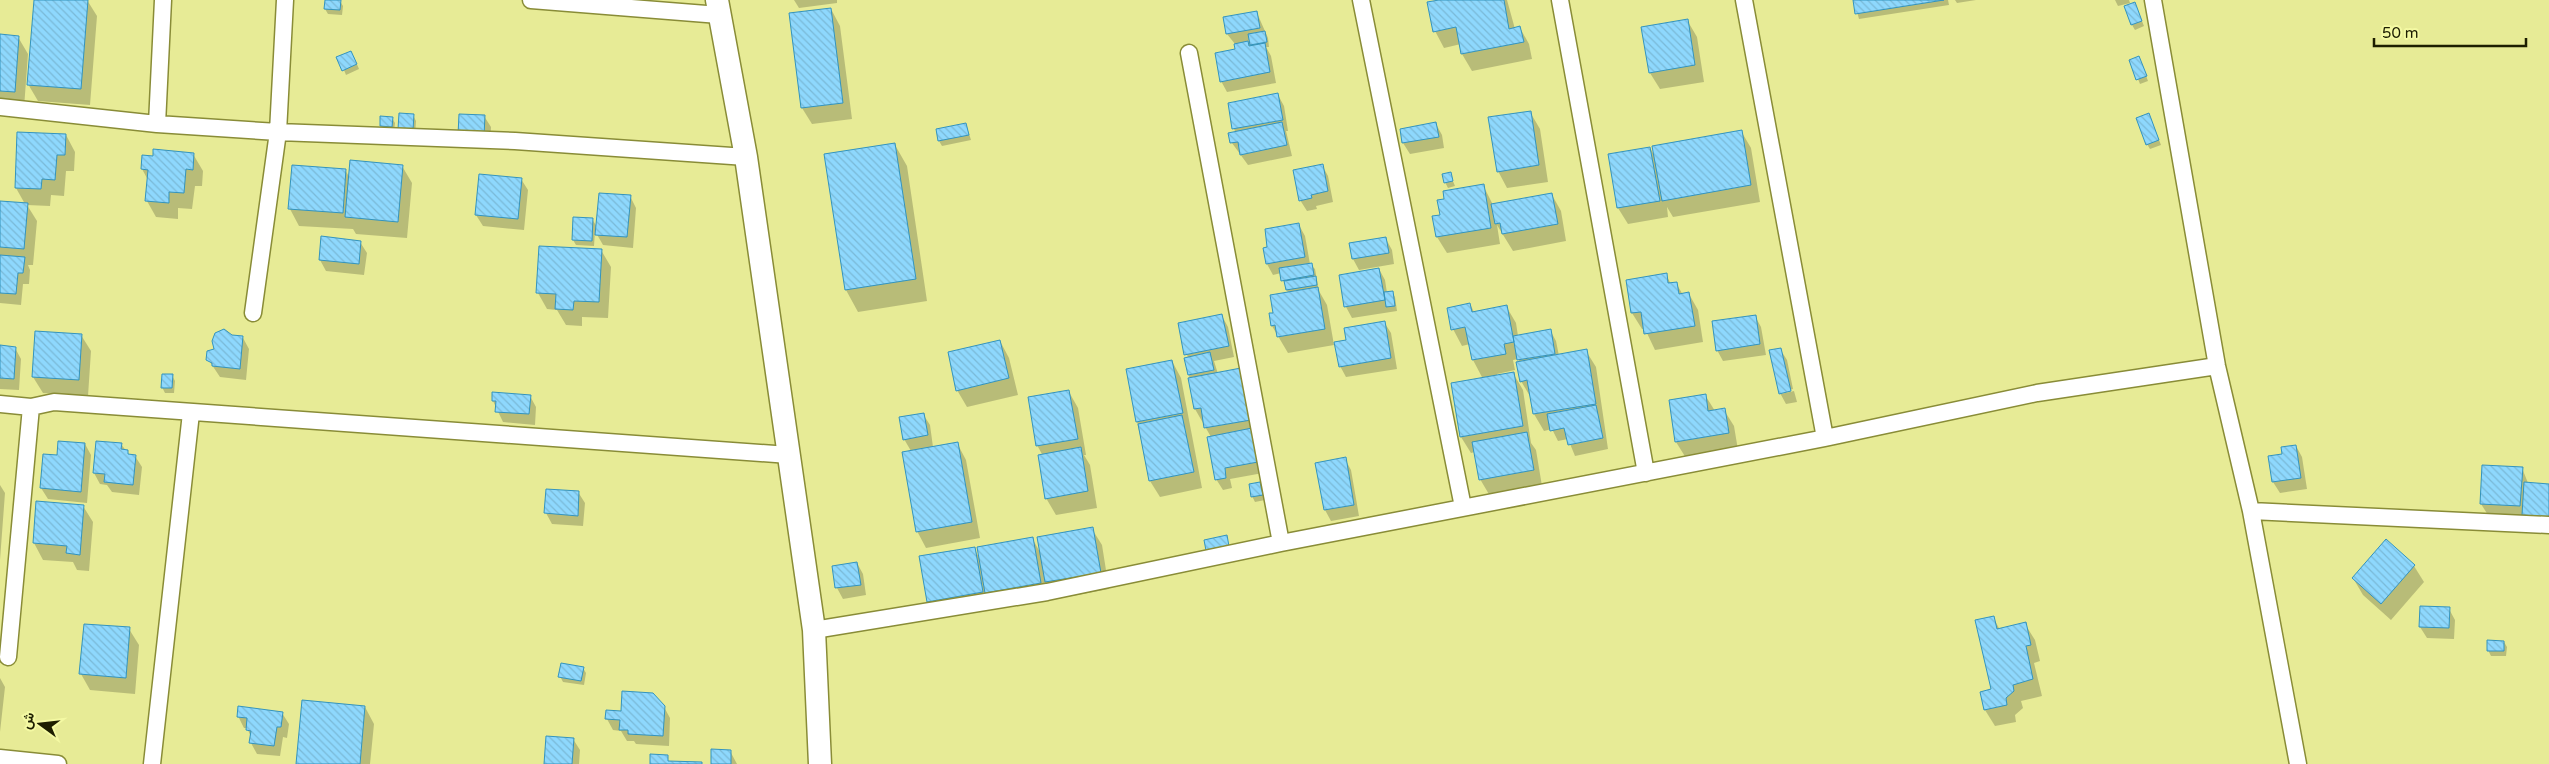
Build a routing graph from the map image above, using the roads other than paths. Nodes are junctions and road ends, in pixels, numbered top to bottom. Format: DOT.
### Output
graph roads {
  1 [pos="163,0"];
  2 [pos="285,0"];
  3 [pos="531,0"];
  4 [pos="1362,0"];
  5 [pos="1560,0"];
  6 [pos="1744,0"];
  7 [pos="2153,0"];
  8 [pos="718,8"];
  9 [pos="1189,53"];
  10 [pos="0,107"];
  11 [pos="157,124"];
  12 [pos="278,132"];
  13 [pos="746,156"];
  14 [pos="253,313"];
  15 [pos="2216,366"];
  16 [pos="0,404"];
  17 [pos="31,407"];
  18 [pos="192,413"];
  19 [pos="1825,438"];
  20 [pos="789,455"];
  21 [pos="1646,473"];
  22 [pos="1463,507"];
  23 [pos="2251,511"];
  24 [pos="2549,525"];
  25 [pos="1281,542"];
  26 [pos="814,630"];
  27 [pos="8,657"];
  28 [pos="0,758"];
  29 [pos="58,764"];
  30 [pos="152,764"];
  31 [pos="820,764"];
  32 [pos="2298,764"];
  1 -- 11 [label="street"];
  2 -- 12 [label="street"];
  3 -- 8 [label="street"];
  4 -- 22 [label="street"];
  5 -- 21 [label="street"];
  6 -- 19 [label="street"];
  7 -- 15 [label="street"];
  8 -- 13 [label="street"];
  9 -- 25 [label="street"];
  10 -- 11 [label="street"];
  11 -- 12 [label="street"];
  12 -- 13 [label="street"];
  12 -- 14 [label="street"];
  13 -- 20 [label="street"];
  15 -- 19 [label="street"];
  15 -- 23 [label="street"];
  16 -- 17 [label="street"];
  17 -- 18 [label="street"];
  17 -- 27 [label="street"];
  18 -- 20 [label="street"];
  18 -- 30 [label="street"];
  19 -- 21 [label="street"];
  20 -- 26 [label="street"];
  21 -- 22 [label="street"];
  22 -- 25 [label="street"];
  23 -- 24 [label="street"];
  23 -- 32 [label="street"];
  25 -- 26 [label="street"];
  26 -- 31 [label="street"];
  28 -- 29 [label="street"];
}
